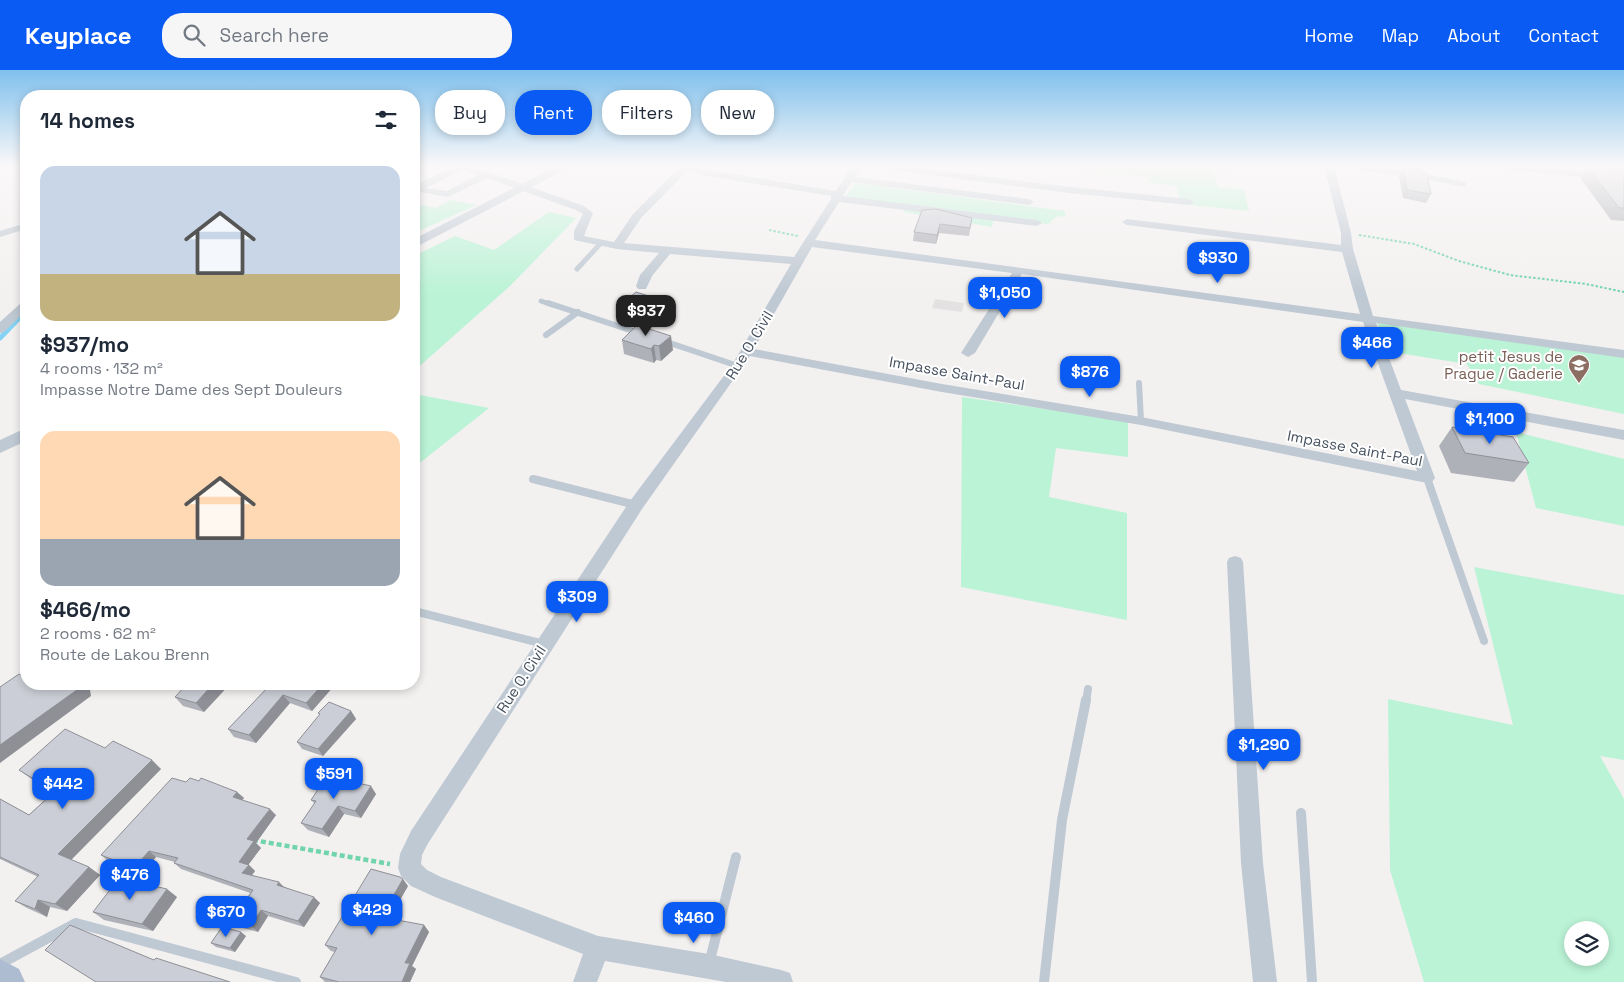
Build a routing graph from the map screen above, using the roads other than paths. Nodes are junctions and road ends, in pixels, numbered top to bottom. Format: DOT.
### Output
graph roads {
  1 [pos="481,209"];
  2 [pos="581,209"];
  3 [pos="644,209"];
  4 [pos="829,209"];
  5 [pos="930,209"];
  6 [pos="1340,209"];
  7 [pos="1127,222"];
  8 [pos="1037,223"];
  9 [pos="20,228"];
  10 [pos="0,234"];
  11 [pos="420,241"];
  12 [pos="810,241"];
  13 [pos="601,243"];
  14 [pos="617,246"];
  15 [pos="1347,249"];
  16 [pos="667,250"];
  17 [pos="799,261"];
  18 [pos="577,269"];
  19 [pos="1018,270"];
  20 [pos="642,286"];
  21 [pos="541,301"];
  22 [pos="20,311"];
  23 [pos="578,312"];
  24 [pos="1368,319"];
  25 [pos="0,329"];
  26 [pos="644,334"];
  27 [pos="546,335"];
  28 [pos="653,338"];
  29 [pos="968,353"];
  30 [pos="1624,354"];
  31 [pos="742,359"];
  32 [pos="1139,383"];
  33 [pos="1396,393"];
  34 [pos="1141,421"];
  35 [pos="1624,435"];
  36 [pos="20,437"];
  37 [pos="0,447"];
  38 [pos="1427,478"];
  39 [pos="533,479"];
  40 [pos="636,505"];
  41 [pos="1235,562"];
  42 [pos="420,613"];
  43 [pos="1484,641"];
  44 [pos="544,644"];
  45 [pos="1088,689"];
  46 [pos="1301,813"];
  47 [pos="736,857"];
  48 [pos="598,948"];
  49 [pos="0,964"];
  50 [pos="708,966"];
  51 [pos="0,978"];
  52 [pos="6,982"];
  53 [pos="296,982"];
  54 [pos="585,982"];
  55 [pos="781,982"];
  56 [pos="1044,982"];
  57 [pos="1265,982"];
  58 [pos="1312,982"];
  1 -- 11 [label="street"];
  2 -- 13 [label="street"];
  3 -- 14 [label="street"];
  4 -- 12 [label="street, Rue O. Civil"];
  5 -- 8 [label="street"];
  6 -- 15 [label="street"];
  7 -- 15 [label="street"];
  9 -- 10 [label="street"];
  12 -- 17 [label="street, Rue O. Civil"];
  12 -- 19 [label="street"];
  13 -- 14 [label="street"];
  13 -- 18 [label="lane"];
  14 -- 16 [label="street"];
  15 -- 24 [label="street"];
  16 -- 17 [label="street"];
  16 -- 20 [label="street"];
  17 -- 31 [label="street, Rue O. Civil"];
  19 -- 24 [label="street"];
  19 -- 29 [label="street"];
  21 -- 23 [label="lane"];
  22 -- 25 [label="street"];
  23 -- 26 [label="lane"];
  23 -- 27 [label="lane"];
  24 -- 30 [label="street"];
  24 -- 33 [label="street"];
  28 -- 31 [label="lane"];
  31 -- 34 [label="street, Impasse Saint-Paul"];
  31 -- 40 [label="street, Rue O. Civil"];
  32 -- 34 [label="lane"];
  33 -- 35 [label="street"];
  33 -- 38 [label="street"];
  34 -- 38 [label="street, Impasse Saint-Paul"];
  36 -- 37 [label="street"];
  38 -- 43 [label="lane"];
  39 -- 40 [label="lane"];
  40 -- 44 [label="street, Rue O. Civil"];
  41 -- 57 [label="street"];
  42 -- 44 [label="lane"];
  44 -- 48 [label="street, Rue O. Civil"];
  45 -- 56 [label="lane"];
  46 -- 58 [label="lane"];
  47 -- 50 [label="lane"];
  48 -- 50 [label="street"];
  48 -- 54 [label="street"];
  49 -- 53 [label="lane"];
  50 -- 55 [label="street"];
  51 -- 52 [label="main road"];
}
